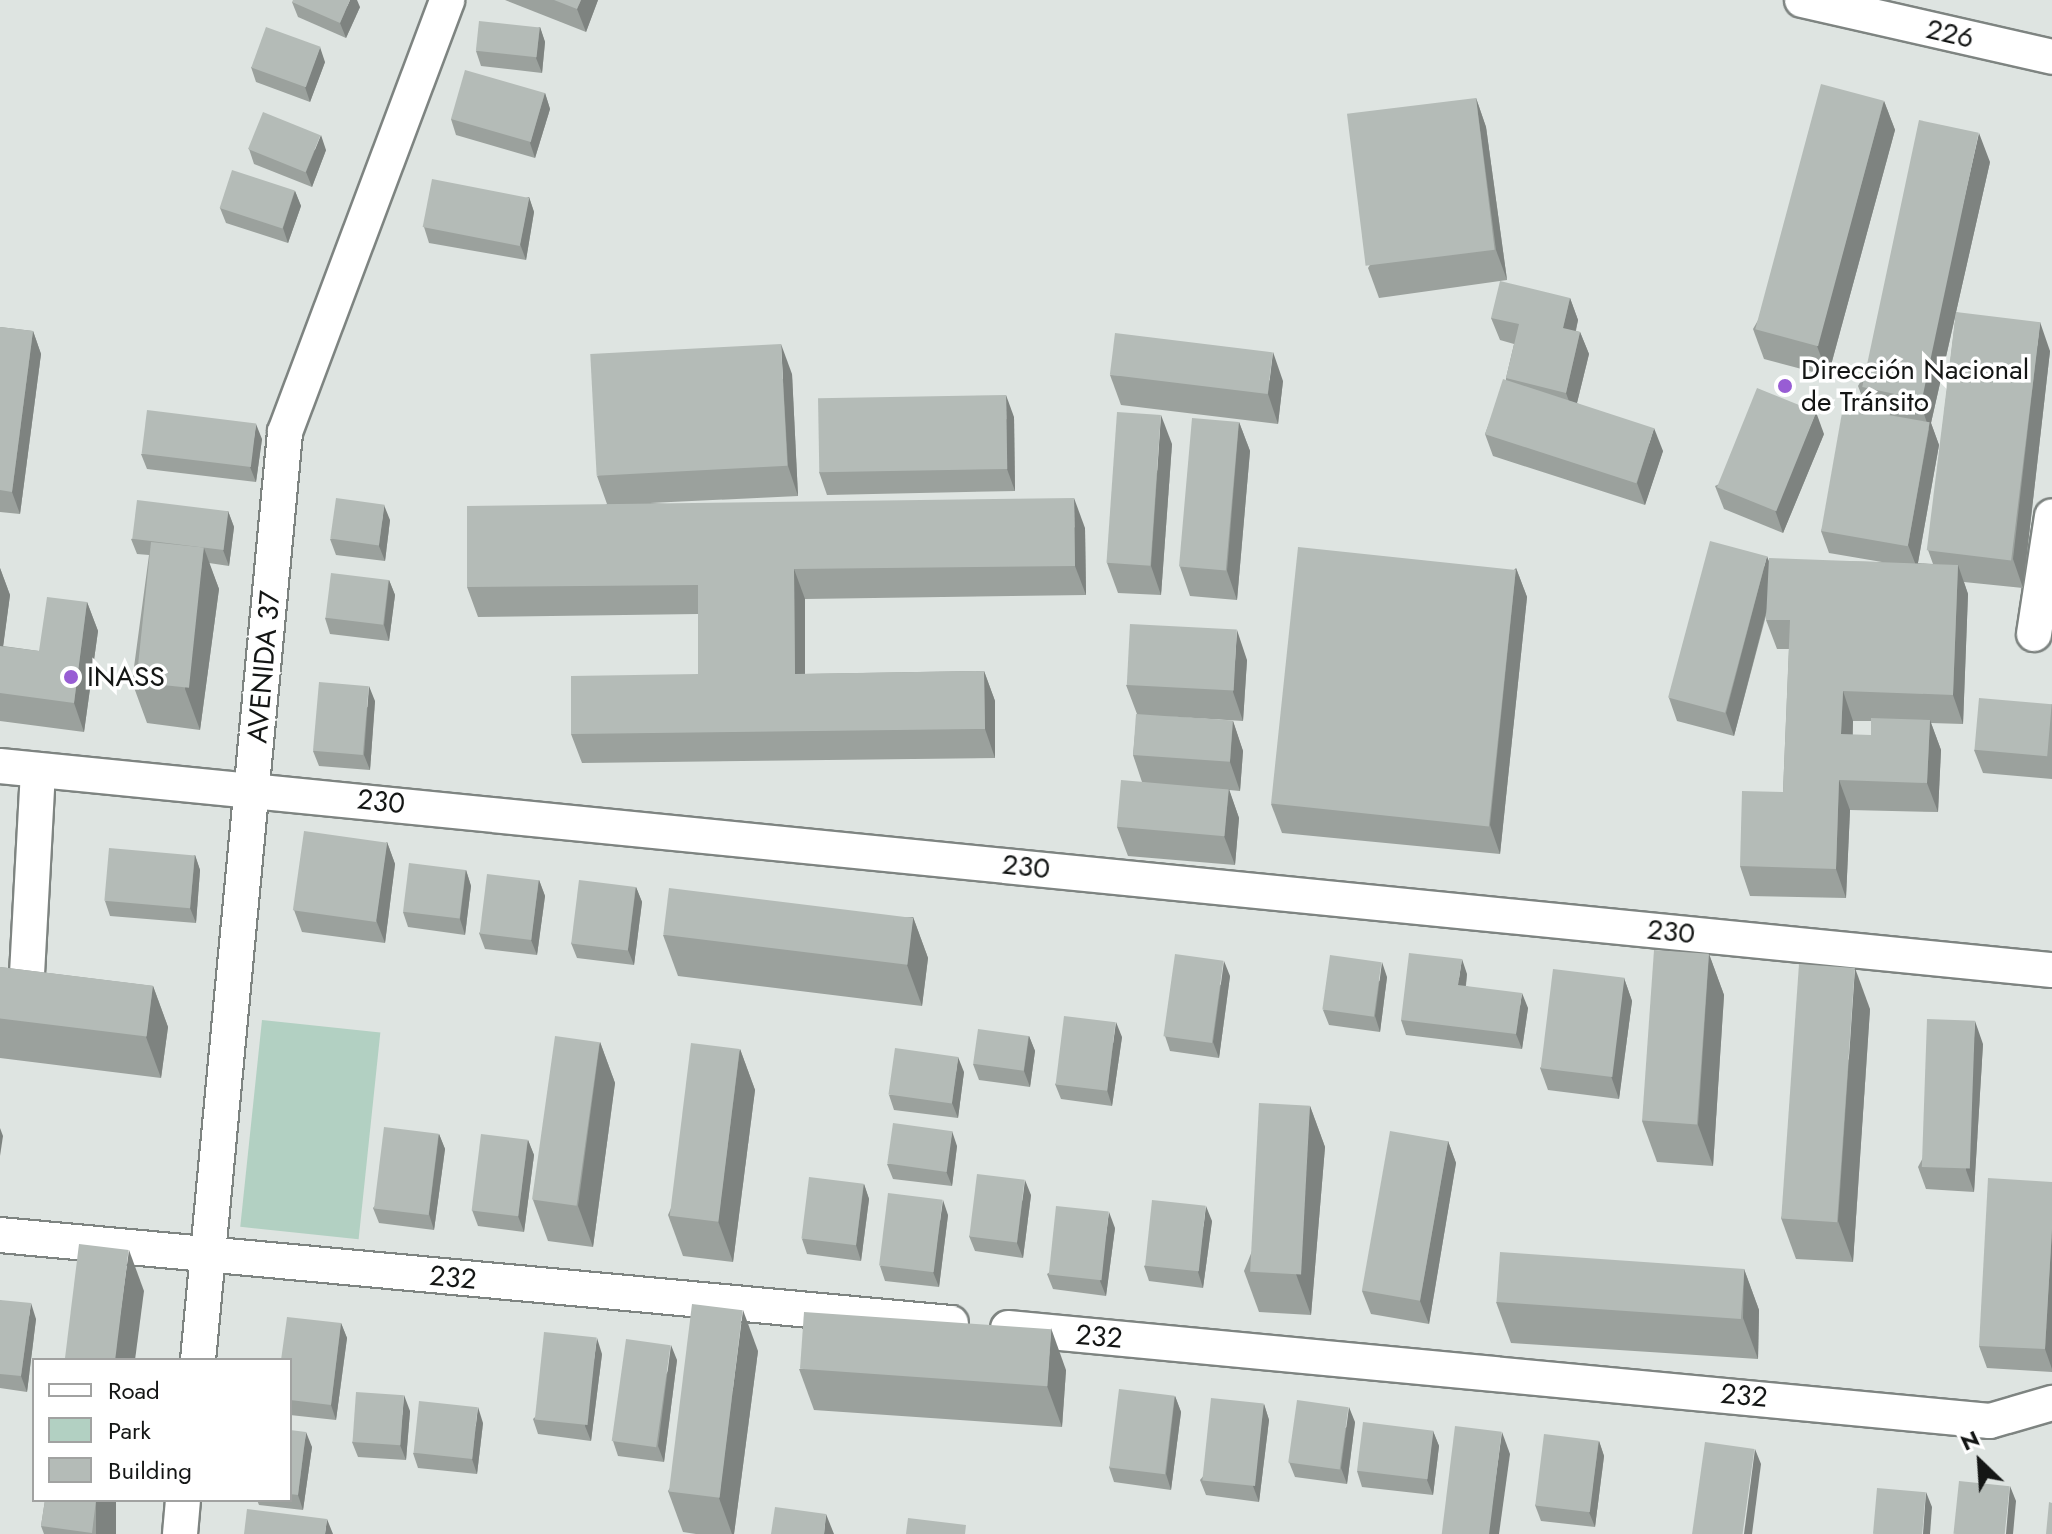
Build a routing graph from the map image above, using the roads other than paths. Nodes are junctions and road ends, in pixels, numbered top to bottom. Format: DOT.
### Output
graph roads {
  1 [pos="447,0"];
  2 [pos="1802,0"];
  3 [pos="2052,57"];
  4 [pos="2052,516"];
  5 [pos="2034,634"];
  6 [pos="0,766"];
  7 [pos="38,770"];
  8 [pos="253,789"];
  9 [pos="2052,970"];
  10 [pos="27,974"];
  11 [pos="0,1235"];
  12 [pos="209,1257"];
  13 [pos="198,1358"];
  14 [pos="2052,1403"];
  15 [pos="183,1502"];
  16 [pos="180,1534"];
  1 -- 8 [label="street, AVENIDA 37"];
  2 -- 3 [label="street, 226"];
  4 -- 5 [label="street"];
  6 -- 7 [label="street, 230"];
  7 -- 8 [label="street, 230"];
  7 -- 10 [label="street"];
  8 -- 9 [label="street, 230"];
  8 -- 12 [label="street, AVENIDA 37"];
  11 -- 12 [label="street, 232"];
  12 -- 13 [label="street, AVENIDA 37"];
  12 -- 14 [label="street, 232"];
  15 -- 16 [label="street"];
}
